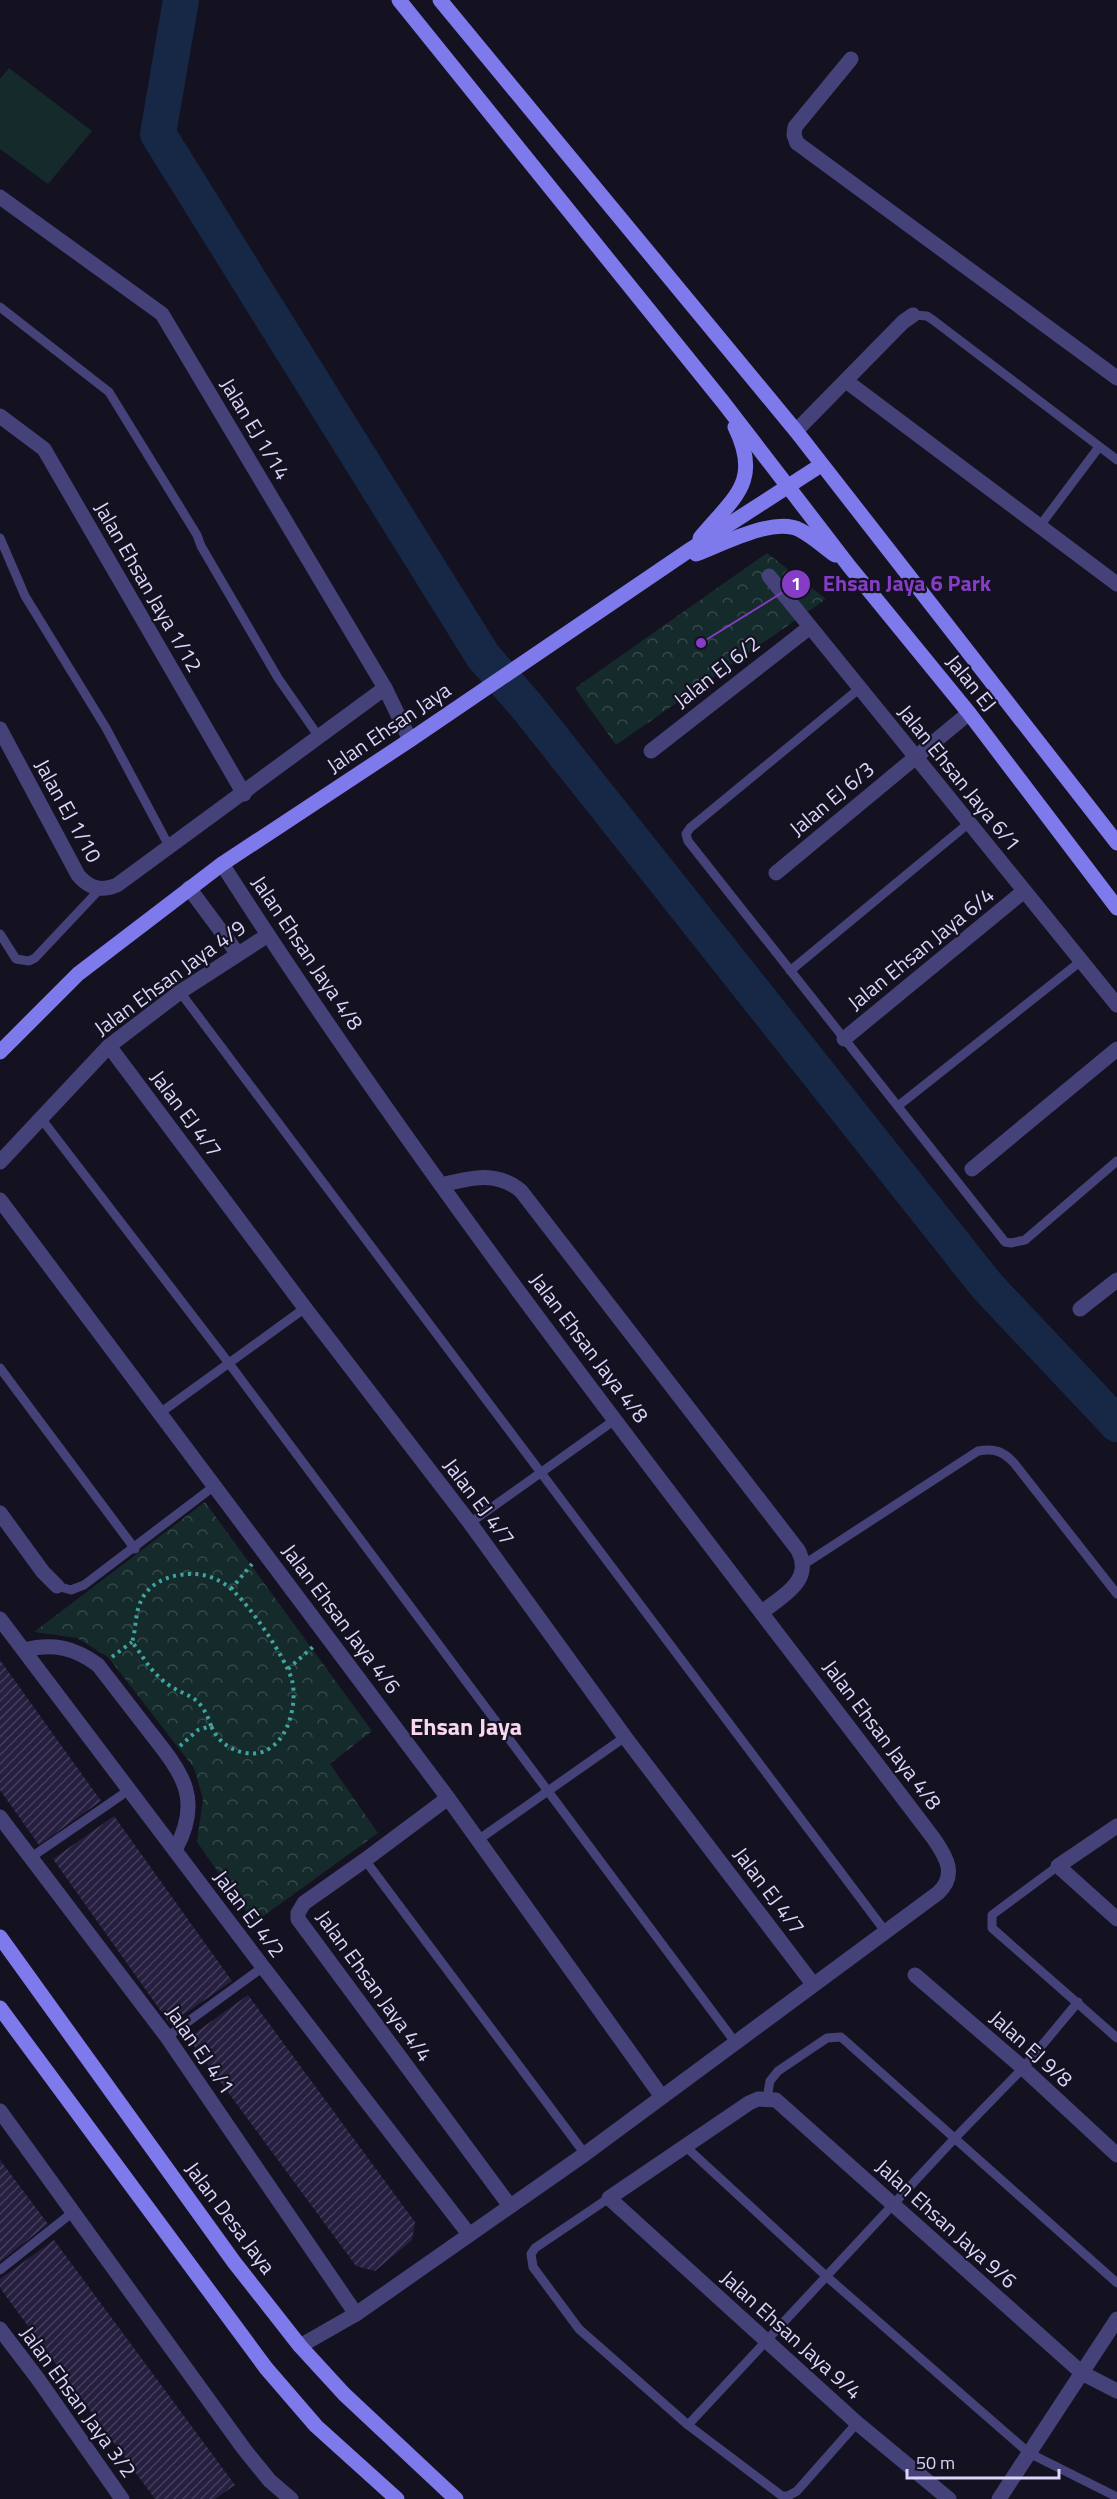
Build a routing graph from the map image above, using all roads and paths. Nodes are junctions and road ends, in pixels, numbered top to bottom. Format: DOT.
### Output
graph roads {
  1 [pos="399,0"];
  2 [pos="440,0"];
  3 [pos="852,59"];
  4 [pos="0,196"];
  5 [pos="0,307"];
  6 [pos="914,315"];
  7 [pos="1117,378"];
  8 [pos="846,381"];
  9 [pos="723,402"];
  10 [pos="0,416"];
  11 [pos="796,431"];
  12 [pos="1099,447"];
  13 [pos="1117,460"];
  14 [pos="821,465"];
  15 [pos="790,486"];
  16 [pos="1039,527"];
  17 [pos="0,538"];
  18 [pos="691,549"];
  19 [pos="671,564"];
  20 [pos="849,566"];
  21 [pos="769,576"];
  22 [pos="1117,584"];
  23 [pos="810,627"];
  24 [pos="385,688"];
  25 [pos="860,688"];
  26 [pos="969,712"];
  27 [pos="0,729"];
  28 [pos="319,737"];
  29 [pos="410,740"];
  30 [pos="651,751"];
  31 [pos="915,757"];
  32 [pos="244,794"];
  33 [pos="969,823"];
  34 [pos="1117,843"];
  35 [pos="169,846"];
  36 [pos="222,864"];
  37 [pos="776,873"];
  38 [pos="189,888"];
  39 [pos="100,889"];
  40 [pos="1024,891"];
  41 [pos="1117,908"];
  42 [pos="0,934"];
  43 [pos="268,934"];
  44 [pos="238,954"];
  45 [pos="1081,962"];
  46 [pos="790,971"];
  47 [pos="180,992"];
  48 [pos="1117,1005"];
  49 [pos="844,1039"];
  50 [pos="109,1046"];
  51 [pos="1117,1049"];
  52 [pos="0,1052"];
  53 [pos="897,1106"];
  54 [pos="40,1118"];
  55 [pos="1117,1161"];
  56 [pos="0,1162"];
  57 [pos="972,1169"];
  58 [pos="441,1185"];
  59 [pos="0,1200"];
  60 [pos="1117,1280"];
  61 [pos="304,1308"];
  62 [pos="1080,1309"];
  63 [pos="228,1362"];
  64 [pos="0,1368"];
  65 [pos="160,1413"];
  66 [pos="616,1419"];
  67 [pos="540,1472"];
  68 [pos="213,1487"];
  69 [pos="0,1513"];
  70 [pos="470,1523"];
  71 [pos="135,1549"];
  72 [pos="264,1551"];
  73 [pos="803,1566"];
  74 [pos="57,1586"];
  75 [pos="231,1589"];
  76 [pos="1117,1594"];
  77 [pos="762,1612"];
  78 [pos="0,1619"];
  79 [pos="327,1634"];
  80 [pos="132,1642"];
  81 [pos="24,1650"];
  82 [pos="99,1666"];
  83 [pos="288,1669"];
  84 [pos="211,1726"];
  85 [pos="625,1737"];
  86 [pos="168,1756"];
  87 [pos="129,1791"];
  88 [pos="549,1792"];
  89 [pos="448,1798"];
  90 [pos="0,1819"];
  91 [pos="1117,1826"];
  92 [pos="478,1840"];
  93 [pos="175,1850"];
  94 [pos="30,1858"];
  95 [pos="365,1860"];
  96 [pos="1058,1866"];
  97 [pos="1117,1919"];
  98 [pos="885,1931"];
  99 [pos="0,1937"];
  100 [pos="263,1967"];
  101 [pos="915,1975"];
  102 [pos="813,1984"];
  103 [pos="1078,2002"];
  104 [pos="0,2008"];
  105 [pos="167,2037"];
  106 [pos="1117,2038"];
  107 [pos="735,2042"];
  108 [pos="1023,2068"];
  109 [pos="662,2097"];
  110 [pos="767,2098"];
  111 [pos="0,2111"];
  112 [pos="954,2139"];
  113 [pos="686,2147"];
  114 [pos="585,2154"];
  115 [pos="1117,2156"];
  116 [pos="609,2198"];
  117 [pos="510,2206"];
  118 [pos="892,2206"];
  119 [pos="73,2212"];
  120 [pos="468,2234"];
  121 [pos="0,2270"];
  122 [pos="826,2276"];
  123 [pos="1117,2283"];
  124 [pos="356,2313"];
  125 [pos="1117,2319"];
  126 [pos="2,2335"];
  127 [pos="766,2340"];
  128 [pos="300,2346"];
  129 [pos="1082,2373"];
  130 [pos="1117,2391"];
  131 [pos="856,2424"];
  132 [pos="688,2425"];
  133 [pos="1029,2453"];
  134 [pos="1117,2498"];
  135 [pos="122,2499"];
  136 [pos="291,2499"];
  137 [pos="398,2499"];
  138 [pos="456,2499"];
  139 [pos="949,2499"];
  140 [pos="999,2499"];
  1 -- 9 [label="main road"];
  2 -- 11 [label="main road, Jalan EJ"];
  3 -- 7 [label="street"];
  4 -- 24 [label="street, Jalan EJ 1/14"];
  5 -- 28 [label="lane"];
  6 -- 8 [label="street"];
  6 -- 12 [label="lane"];
  8 -- 11 [label="street"];
  8 -- 16 [label="street"];
  9 -- 15 [label="main road, Jalan EJ"];
  9 -- 18 [label="main road"];
  10 -- 32 [label="street, Jalan Ehsan Jaya 1/12"];
  11 -- 14 [label="main road, Jalan EJ"];
  12 -- 13 [label="lane"];
  12 -- 16 [label="lane"];
  14 -- 15 [label="main road, Jalan Ehsan Jaya"];
  14 -- 34 [label="main road, Jalan EJ"];
  15 -- 18 [label="main road, Jalan Ehsan Jaya"];
  15 -- 20 [label="main road, Jalan EJ"];
  16 -- 22 [label="street"];
  17 -- 35 [label="lane"];
  18 -- 19 [label="main road, Jalan Ehsan Jaya"];
  19 -- 20 [label="main road"];
  19 -- 29 [label="main road, Jalan Ehsan Jaya"];
  20 -- 26 [label="main road, Jalan EJ"];
  21 -- 23 [label="street, Jalan Ehsan Jaya 6/1"];
  23 -- 25 [label="street, Jalan Ehsan Jaya 6/1"];
  23 -- 30 [label="street, Jalan EJ 6/2"];
  24 -- 28 [label="street"];
  24 -- 29 [label="street, Jalan EJ 1/14"];
  25 -- 31 [label="street, Jalan Ehsan Jaya 6/1"];
  25 -- 46 [label="lane"];
  26 -- 31 [label="street, Jalan EJ 6/3"];
  26 -- 41 [label="main road, Jalan EJ"];
  27 -- 39 [label="street, Jalan EJ 1/10"];
  28 -- 32 [label="street"];
  29 -- 36 [label="main road, Jalan Ehsan Jaya"];
  31 -- 33 [label="street, Jalan Ehsan Jaya 6/1"];
  31 -- 37 [label="street, Jalan EJ 6/3"];
  32 -- 35 [label="street"];
  33 -- 40 [label="street, Jalan Ehsan Jaya 6/1"];
  33 -- 46 [label="lane"];
  35 -- 39 [label="street, Jalan EJ 1/10"];
  36 -- 38 [label="main road, Jalan Ehsan Jaya"];
  36 -- 43 [label="street, Jalan Ehsan Jaya 4/8"];
  38 -- 44 [label="street"];
  38 -- 52 [label="main road, Jalan Ehsan Jaya"];
  39 -- 42 [label="lane"];
  40 -- 45 [label="street, Jalan Ehsan Jaya 6/1"];
  40 -- 49 [label="street, Jalan Ehsan Jaya 6/4"];
  43 -- 44 [label="street, Jalan Ehsan Jaya 4/9"];
  43 -- 58 [label="street, Jalan Ehsan Jaya 4/8"];
  44 -- 47 [label="street, Jalan Ehsan Jaya 4/9"];
  45 -- 48 [label="street, Jalan Ehsan Jaya 6/1"];
  45 -- 53 [label="lane"];
  46 -- 49 [label="lane"];
  47 -- 50 [label="street, Jalan Ehsan Jaya 4/9"];
  47 -- 67 [label="lane"];
  49 -- 53 [label="lane"];
  50 -- 54 [label="street, Jalan Ehsan Jaya 4/9"];
  50 -- 61 [label="street, Jalan EJ 4/7"];
  51 -- 57 [label="street"];
  53 -- 55 [label="lane"];
  54 -- 56 [label="street, Jalan Ehsan Jaya 4/9"];
  54 -- 63 [label="lane"];
  58 -- 66 [label="street, Jalan Ehsan Jaya 4/8"];
  58 -- 73 [label="street"];
  59 -- 65 [label="street, Jalan Ehsan Jaya 4/6"];
  60 -- 62 [label="street"];
  61 -- 63 [label="lane"];
  61 -- 70 [label="street, Jalan EJ 4/7"];
  63 -- 65 [label="lane"];
  63 -- 88 [label="lane"];
  64 -- 71 [label="lane"];
  65 -- 68 [label="street, Jalan Ehsan Jaya 4/6"];
  66 -- 67 [label="lane"];
  66 -- 77 [label="street, Jalan Ehsan Jaya 4/8"];
  67 -- 70 [label="lane"];
  67 -- 98 [label="lane"];
  68 -- 71 [label="lane"];
  68 -- 72 [label="street, Jalan Ehsan Jaya 4/6"];
  69 -- 74 [label="street"];
  70 -- 85 [label="street, Jalan EJ 4/7"];
  71 -- 74 [label="lane"];
  72 -- 75 [label="path"];
  72 -- 79 [label="street, Jalan Ehsan Jaya 4/6"];
  73 -- 76 [label="lane"];
  73 -- 77 [label="street"];
  75 -- 80 [label="path"];
  75 -- 83 [label="path"];
  77 -- 98 [label="street, Jalan Ehsan Jaya 4/8"];
  78 -- 81 [label="street, Jalan EJ 4/2"];
  79 -- 83 [label="path"];
  79 -- 89 [label="street, Jalan Ehsan Jaya 4/6"];
  80 -- 82 [label="path"];
  80 -- 84 [label="path"];
  81 -- 82 [label="street"];
  81 -- 87 [label="street, Jalan EJ 4/2"];
  82 -- 86 [label="street"];
  83 -- 84 [label="path"];
  84 -- 86 [label="path"];
  85 -- 88 [label="lane"];
  85 -- 102 [label="street, Jalan EJ 4/7"];
  86 -- 93 [label="street"];
  87 -- 93 [label="street, Jalan EJ 4/2"];
  87 -- 94 [label="lane"];
  88 -- 92 [label="lane"];
  88 -- 107 [label="lane"];
  89 -- 92 [label="street, Jalan Ehsan Jaya 4/6"];
  89 -- 95 [label="street, Jalan Ehsan Jaya 4/4"];
  90 -- 94 [label="street, Jalan EJ 4/1"];
  91 -- 96 [label="street"];
  92 -- 109 [label="street, Jalan Ehsan Jaya 4/6"];
  93 -- 100 [label="street, Jalan EJ 4/2"];
  94 -- 105 [label="street, Jalan EJ 4/1"];
  95 -- 114 [label="lane"];
  95 -- 117 [label="street, Jalan Ehsan Jaya 4/4"];
  96 -- 97 [label="street"];
  96 -- 103 [label="lane"];
  98 -- 102 [label="street, Jalan Ehsan Jaya 4/8"];
  99 -- 128 [label="main road, Jalan Desa Jaya"];
  100 -- 105 [label="lane"];
  100 -- 120 [label="street, Jalan EJ 4/2"];
  101 -- 108 [label="street, Jalan EJ 9/8"];
  102 -- 107 [label="street, Jalan Ehsan Jaya 4/8"];
  103 -- 106 [label="lane"];
  103 -- 108 [label="lane"];
  104 -- 137 [label="main road"];
  105 -- 124 [label="street, Jalan EJ 4/1"];
  107 -- 109 [label="street, Jalan Ehsan Jaya 4/8"];
  108 -- 112 [label="lane"];
  108 -- 115 [label="street, Jalan EJ 9/8"];
  109 -- 114 [label="street, Jalan Ehsan Jaya 4/8"];
  110 -- 112 [label="lane"];
  110 -- 113 [label="street"];
  110 -- 118 [label="street, Jalan Ehsan Jaya 9/6"];
  111 -- 119 [label="street"];
  112 -- 118 [label="lane"];
  112 -- 123 [label="lane"];
  113 -- 116 [label="street"];
  113 -- 122 [label="lane"];
  114 -- 117 [label="street, Jalan Ehsan Jaya 4/8"];
  116 -- 127 [label="street, Jalan Ehsan Jaya 9/4"];
  116 -- 132 [label="lane"];
  117 -- 120 [label="street, Jalan Ehsan Jaya 4/8"];
  118 -- 122 [label="lane"];
  118 -- 129 [label="street, Jalan Ehsan Jaya 9/6"];
  119 -- 121 [label="lane"];
  119 -- 136 [label="street"];
  120 -- 124 [label="street, Jalan Ehsan Jaya 4/8"];
  122 -- 127 [label="lane"];
  122 -- 133 [label="lane"];
  124 -- 128 [label="street, Jalan Ehsan Jaya 4/8"];
  125 -- 129 [label="street"];
  126 -- 135 [label="street, Jalan Ehsan Jaya 3/2"];
  127 -- 131 [label="street, Jalan Ehsan Jaya 9/4"];
  127 -- 132 [label="lane"];
  128 -- 138 [label="main road, Jalan Desa Jaya"];
  129 -- 130 [label="street, Jalan Ehsan Jaya 9/6"];
  129 -- 133 [label="street"];
  131 -- 132 [label="lane"];
  131 -- 139 [label="street, Jalan Ehsan Jaya 9/4"];
  133 -- 134 [label="lane"];
  133 -- 140 [label="street"];
}
